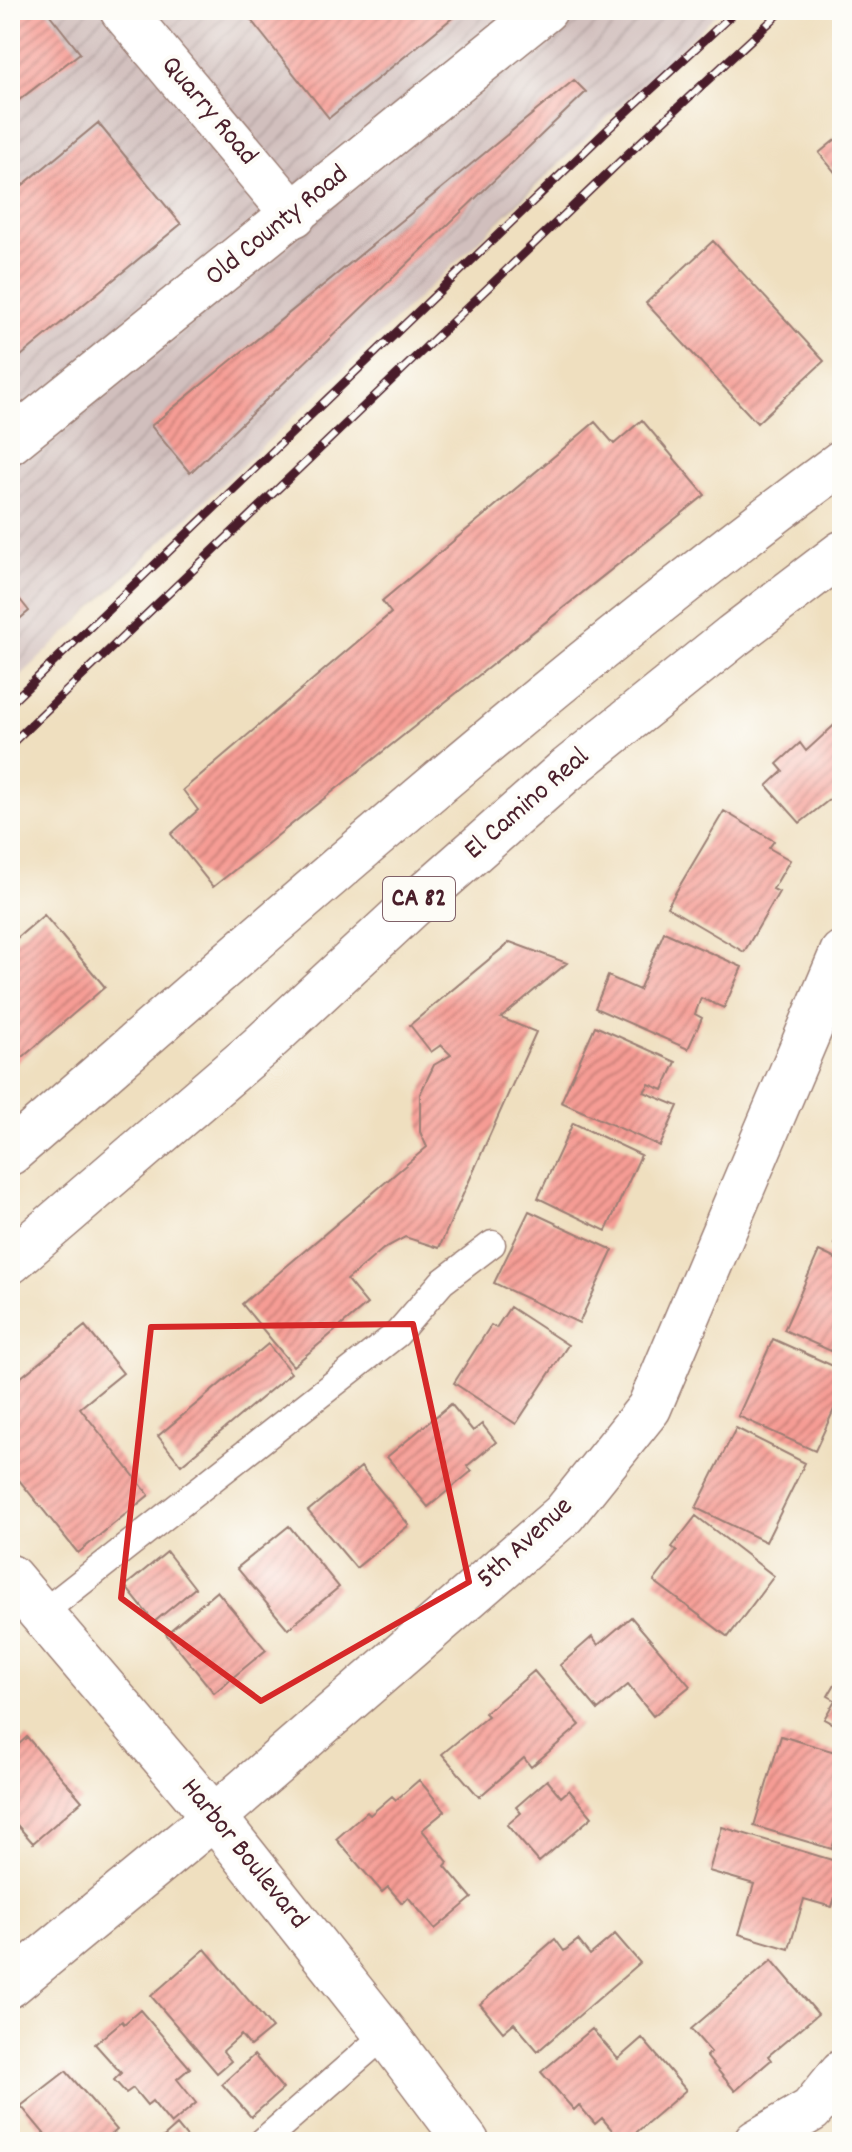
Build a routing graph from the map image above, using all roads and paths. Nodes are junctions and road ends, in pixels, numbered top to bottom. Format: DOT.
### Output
graph roads {
  1 [pos="122,10"];
  2 [pos="545,10"];
  3 [pos="294,215"];
  4 [pos="10,442"];
  5 [pos="842,462"];
  6 [pos="842,553"];
  7 [pos="842,953"];
  8 [pos="10,1153"];
  9 [pos="492,1244"];
  10 [pos="10,1262"];
  11 [pos="22,1601"];
  12 [pos="214,1817"];
  13 [pos="10,1985"];
  14 [pos="386,2034"];
  15 [pos="842,2072"];
  16 [pos="262,2142"];
  17 [pos="467,2142"];
  18 [pos="756,2142"];
  1 -- 3 [label="main road, Quarry Road"];
  2 -- 3 [label="main road, Old County Road"];
  3 -- 4 [label="main road, Old County Road"];
  5 -- 8 [label="main road, CA 82"];
  6 -- 10 [label="main road, El Camino Real / CA 82"];
  7 -- 12 [label="main road, 5th Avenue"];
  9 -- 11 [label="lane"];
  11 -- 12 [label="main road, Harbor Boulevard"];
  12 -- 13 [label="main road, 5th Avenue"];
  12 -- 14 [label="main road, Harbor Boulevard"];
  14 -- 16 [label="lane"];
  14 -- 17 [label="main road, Harbor Boulevard"];
  15 -- 18 [label="main road"];
}
